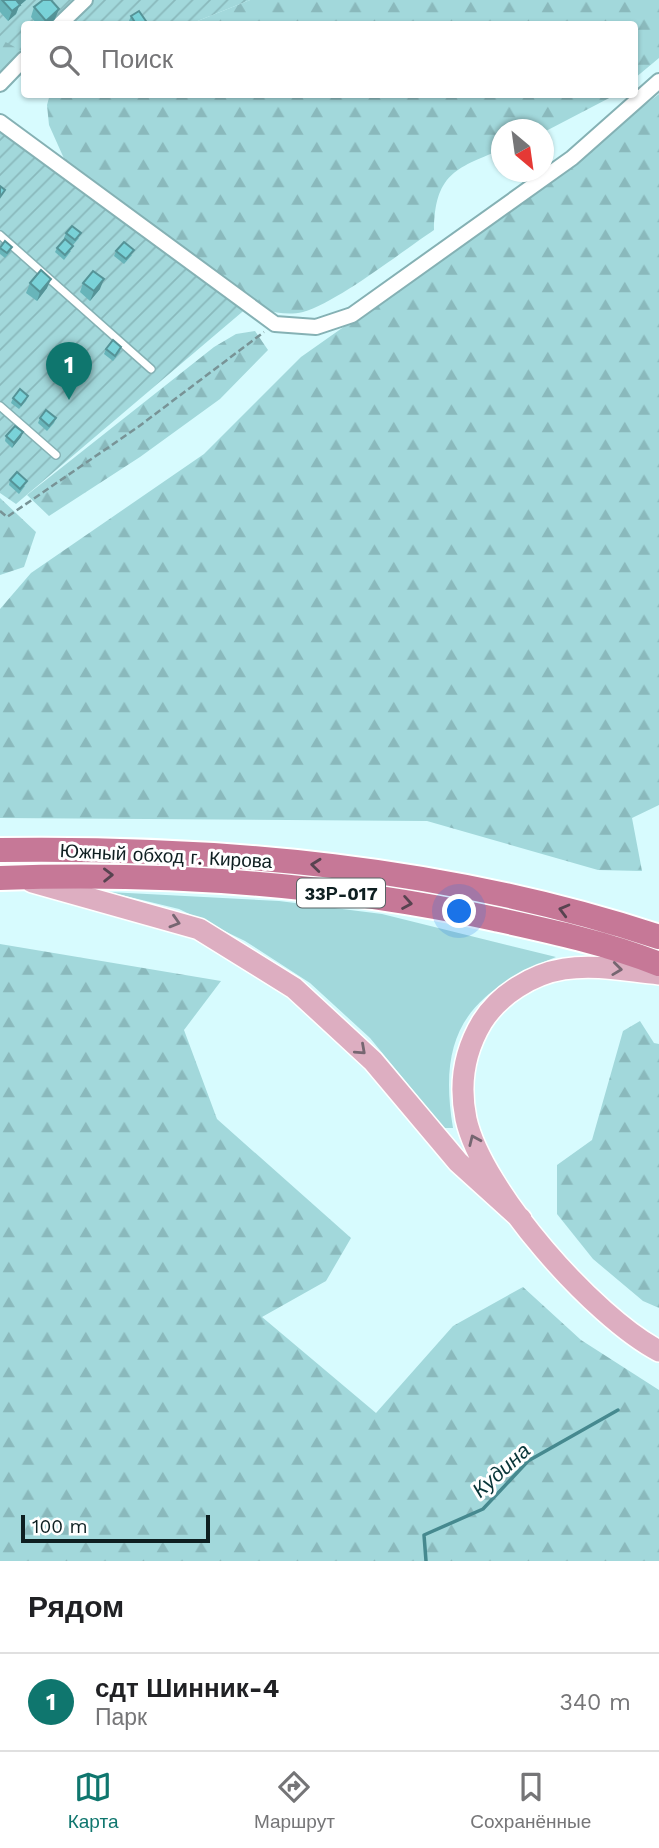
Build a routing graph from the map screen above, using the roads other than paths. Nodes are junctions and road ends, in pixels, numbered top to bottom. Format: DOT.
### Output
graph roads {
  1 [pos="85,0"];
  2 [pos="63,21"];
  3 [pos="21,62"];
  4 [pos="659,81"];
  5 [pos="0,84"];
  6 [pos="0,122"];
  7 [pos="0,235"];
  8 [pos="151,369"];
  9 [pos="0,406"];
  10 [pos="56,455"];
  11 [pos="0,850"];
  12 [pos="7,878"];
  13 [pos="630,928"];
  14 [pos="659,930"];
  15 [pos="659,937"];
  16 [pos="659,964"];
  17 [pos="659,974"];
  18 [pos="521,1219"];
  19 [pos="659,1351"];
  1 -- 2 [label="street"];
  3 -- 5 [label="street"];
  4 -- 6 [label="street"];
  7 -- 8 [label="lane"];
  9 -- 10 [label="lane"];
  13 -- 11 [label="highway, Южный обход г. Кирова / 33Р-017, one-way"];
  12 -- 16 [label="highway, Южный обход г. Кирова / 33Р-017, one-way"];
  12 -- 18 [label="main road, one-way"];
  13 -- 14 [label="main road"];
  13 -- 15 [label="highway, Южный обход г. Кирова / 33Р-017"];
  18 -- 17 [label="main road, one-way"];
  18 -- 19 [label="main road"];
}
